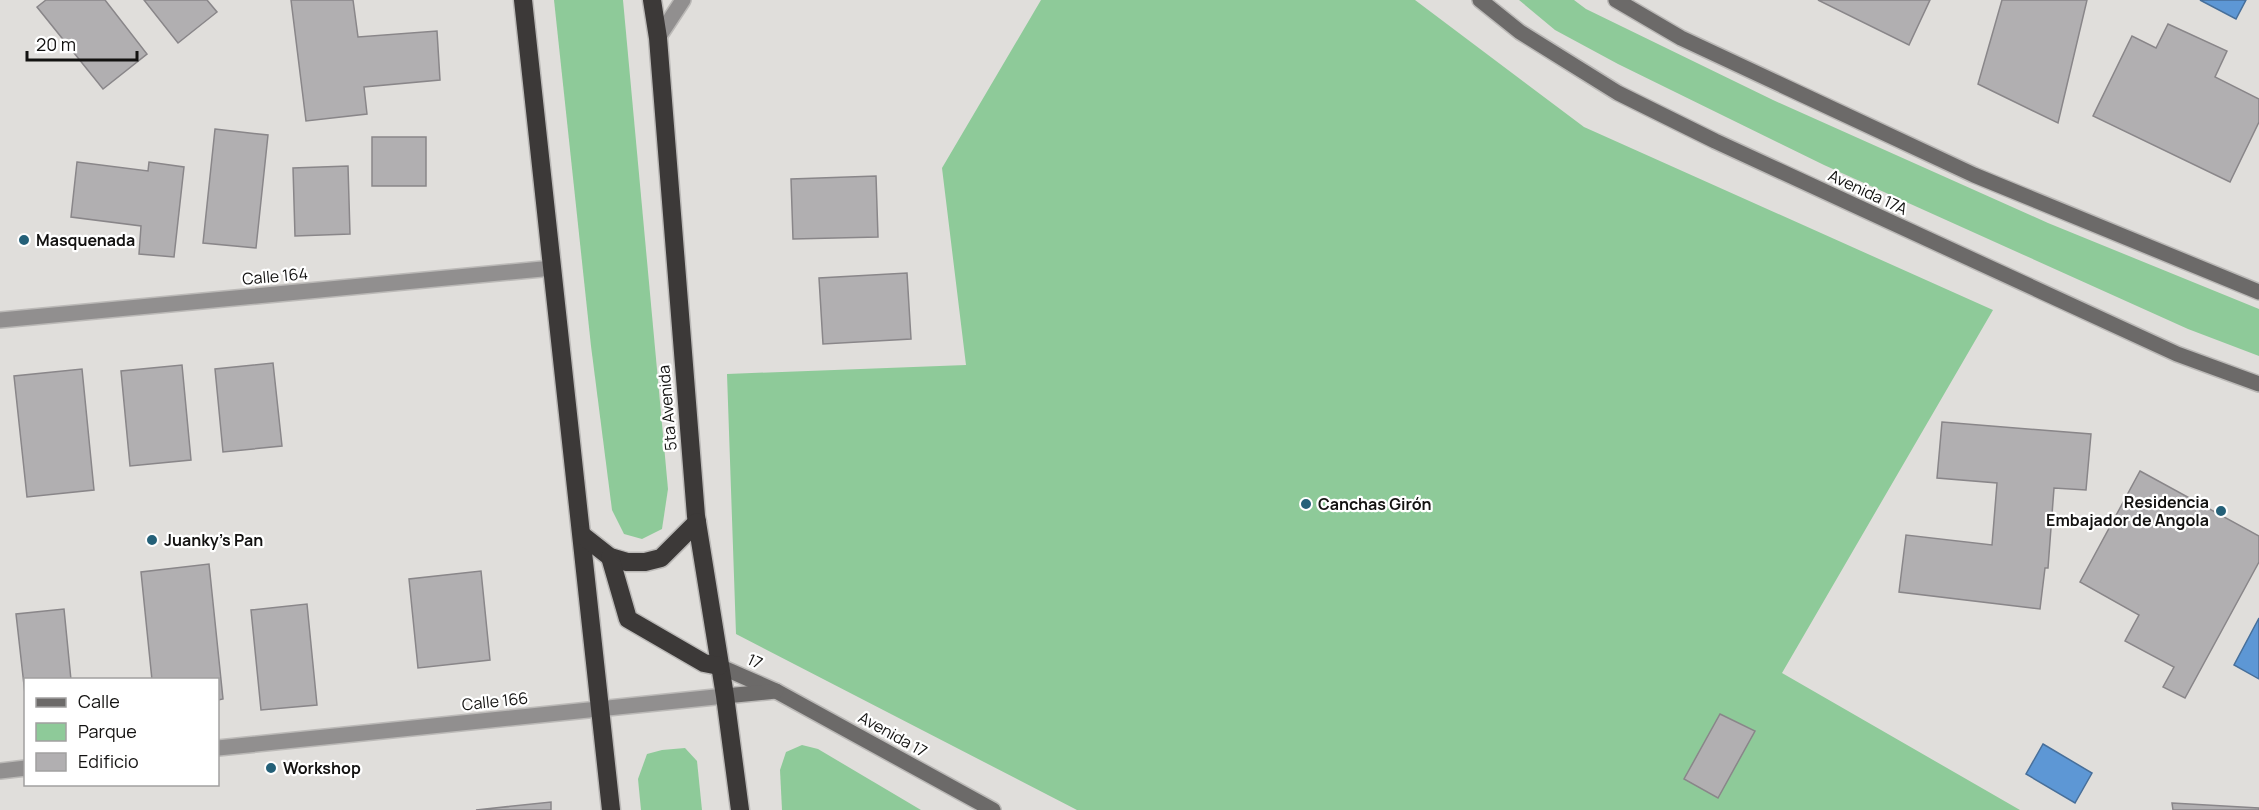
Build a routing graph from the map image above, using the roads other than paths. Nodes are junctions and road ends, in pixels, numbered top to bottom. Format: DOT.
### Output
graph roads {
  1 [pos="523,0"];
  2 [pos="652,0"];
  3 [pos="683,0"];
  4 [pos="1480,0"];
  5 [pos="1616,0"];
  6 [pos="658,38"];
  7 [pos="553,268"];
  8 [pos="2259,292"];
  9 [pos="0,320"];
  10 [pos="2259,384"];
  11 [pos="697,522"];
  12 [pos="582,535"];
  13 [pos="610,557"];
  14 [pos="719,666"];
  15 [pos="776,691"];
  16 [pos="725,696"];
  17 [pos="601,708"];
  18 [pos="219,748"];
  19 [pos="24,768"];
  20 [pos="0,771"];
  21 [pos="611,810"];
  22 [pos="740,810"];
  23 [pos="993,810"];
  1 -- 7 [label="highway"];
  2 -- 6 [label="highway, 5ta Avenida"];
  3 -- 6 [label="street"];
  4 -- 10 [label="main road, Avenida 17A"];
  5 -- 8 [label="main road"];
  6 -- 11 [label="highway, 5ta Avenida"];
  7 -- 9 [label="street, Calle 164"];
  7 -- 12 [label="highway"];
  11 -- 13 [label="highway"];
  11 -- 14 [label="highway, 5ta Avenida"];
  12 -- 13 [label="highway"];
  12 -- 17 [label="highway"];
  13 -- 14 [label="highway"];
  14 -- 15 [label="main road, 17"];
  14 -- 16 [label="highway, 5ta Avenida"];
  15 -- 16 [label="main road, Calle 166"];
  15 -- 23 [label="main road, Avenida 17"];
  16 -- 17 [label="street, Calle 166"];
  16 -- 22 [label="highway, 5ta Avenida"];
  17 -- 18 [label="street, Calle 166"];
  17 -- 21 [label="highway"];
  19 -- 20 [label="street"];
}
